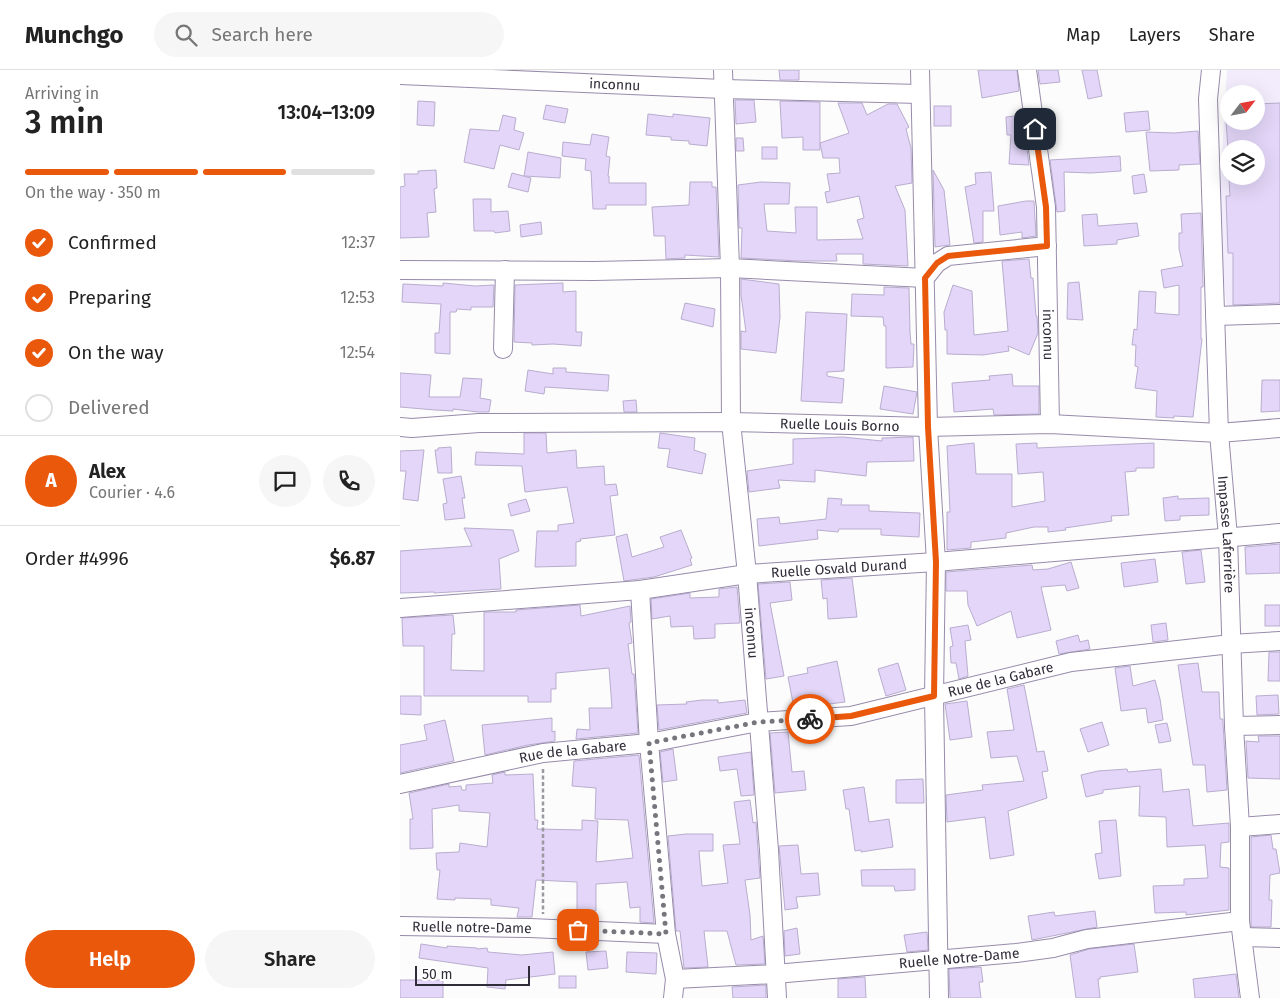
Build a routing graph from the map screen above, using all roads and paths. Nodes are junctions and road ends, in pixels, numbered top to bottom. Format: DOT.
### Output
graph roads {
  1 [pos="723,70"];
  2 [pos="920,70"];
  3 [pos="1027,70"];
  4 [pos="1212,70"];
  5 [pos="478,74"];
  6 [pos="400,75"];
  7 [pos="722,89"];
  8 [pos="920,94"];
  9 [pos="1047,246"];
  10 [pos="730,268"];
  11 [pos="400,270"];
  12 [pos="505,270"];
  13 [pos="925,278"];
  14 [pos="1280,314"];
  15 [pos="1215,316"];
  16 [pos="503,349"];
  17 [pos="731,422"];
  18 [pos="1050,424"];
  19 [pos="400,427"];
  20 [pos="928,427"];
  21 [pos="1280,428"];
  22 [pos="1219,433"];
  23 [pos="1280,533"];
  24 [pos="1228,537"];
  25 [pos="936,562"];
  26 [pos="747,574"];
  27 [pos="640,590"];
  28 [pos="400,608"];
  29 [pos="1280,641"];
  30 [pos="1231,644"];
  31 [pos="934,696"];
  32 [pos="758,722"];
  33 [pos="1280,725"];
  34 [pos="1234,726"];
  35 [pos="649,743"];
  36 [pos="542,753"];
  37 [pos="400,784"];
  38 [pos="1280,824"];
  39 [pos="1240,827"];
  40 [pos="400,926"];
  41 [pos="543,928"];
  42 [pos="1241,929"];
  43 [pos="666,934"];
  44 [pos="1280,938"];
  45 [pos="939,960"];
  46 [pos="775,974"];
  47 [pos="675,979"];
  48 [pos="673,998"];
  49 [pos="777,998"];
  50 [pos="939,998"];
  51 [pos="1250,998"];
  1 -- 7 [label="street, inconnu"];
  2 -- 8 [label="street"];
  3 -- 9 [label="street, inconnu"];
  4 -- 15 [label="street, Impasse Laferrière"];
  5 -- 6 [label="street, inconnu"];
  5 -- 7 [label="street, inconnu"];
  7 -- 8 [label="street, inconnu"];
  7 -- 10 [label="street, inconnu"];
  8 -- 13 [label="street"];
  9 -- 13 [label="street"];
  9 -- 18 [label="street, inconnu"];
  10 -- 12 [label="street"];
  10 -- 13 [label="street"];
  10 -- 17 [label="street, inconnu"];
  11 -- 12 [label="street"];
  12 -- 16 [label="street"];
  13 -- 20 [label="street"];
  14 -- 15 [label="street"];
  15 -- 22 [label="street, Impasse Laferrière"];
  17 -- 19 [label="street, Ruelle Louis Borno"];
  17 -- 20 [label="street, Ruelle Louis Borno"];
  17 -- 26 [label="street, inconnu"];
  18 -- 20 [label="street, Ruelle Louis Borno"];
  18 -- 22 [label="street, Ruelle Louis Borno"];
  20 -- 25 [label="street"];
  21 -- 22 [label="street, Ruelle Louis Borno"];
  22 -- 24 [label="street, Impasse Laferrière"];
  23 -- 24 [label="street, Ruelle Osvald Durand"];
  24 -- 25 [label="street, Ruelle Osvald Durand"];
  24 -- 30 [label="street, Impasse Laferrière"];
  25 -- 26 [label="street, Ruelle Osvald Durand"];
  25 -- 31 [label="street"];
  26 -- 27 [label="street, Ruelle Osvald Durand"];
  26 -- 32 [label="street, inconnu"];
  27 -- 28 [label="street, Ruelle Osvald Durand"];
  27 -- 35 [label="street"];
  29 -- 30 [label="street, Rue de la Gabare"];
  30 -- 31 [label="street, Rue de la Gabare"];
  30 -- 34 [label="street, Impasse Laferrière"];
  31 -- 32 [label="street, Rue de la Gabare"];
  31 -- 45 [label="street"];
  32 -- 35 [label="street, Rue de la Gabare"];
  32 -- 46 [label="street, inconnu"];
  33 -- 34 [label="street"];
  34 -- 39 [label="street, Impasse Laferrière"];
  35 -- 36 [label="street, Rue de la Gabare"];
  35 -- 43 [label="street"];
  36 -- 37 [label="street, Rue de la Gabare"];
  36 -- 41 [label="path"];
  38 -- 39 [label="street"];
  39 -- 42 [label="street, Impasse Laferrière"];
  40 -- 41 [label="street, Ruelle notre-Dame"];
  41 -- 43 [label="street, Ruelle notre-Dame"];
  42 -- 44 [label="street, Ruelle Notre-Dame"];
  42 -- 45 [label="street, Ruelle Notre-Dame"];
  42 -- 51 [label="street, Impasse Laferrière"];
  43 -- 47 [label="street"];
  45 -- 46 [label="street, Ruelle Notre-Dame"];
  45 -- 50 [label="street"];
  46 -- 47 [label="street, Ruelle Notre-Dame"];
  46 -- 49 [label="street, inconnu"];
  47 -- 48 [label="street"];
}
